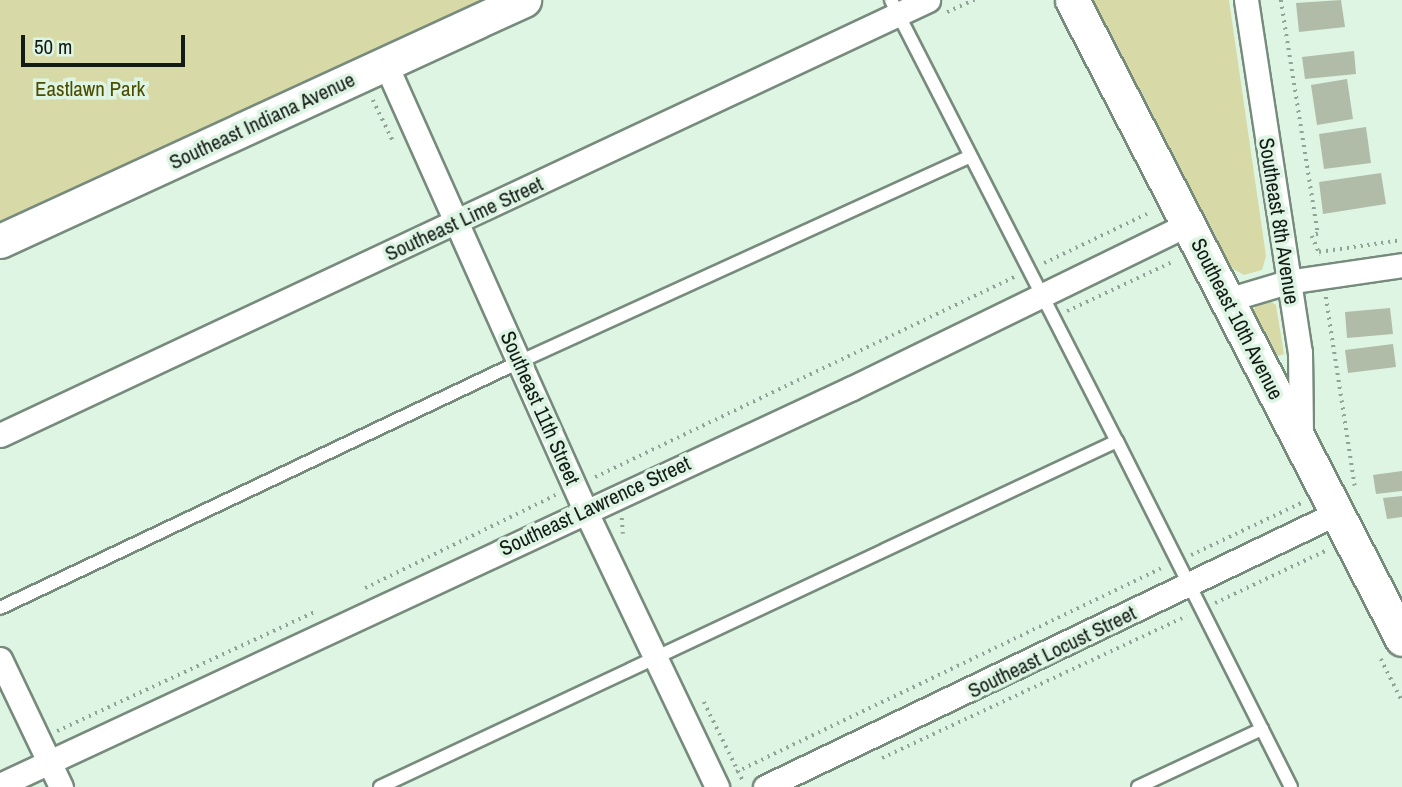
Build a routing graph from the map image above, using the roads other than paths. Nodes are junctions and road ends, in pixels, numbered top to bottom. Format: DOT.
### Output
graph roads {
  1 [pos="524,0"];
  2 [pos="928,0"];
  3 [pos="1072,0"];
  4 [pos="1245,0"];
  5 [pos="894,7"];
  6 [pos="386,65"];
  7 [pos="970,156"];
  8 [pos="457,223"];
  9 [pos="1188,223"];
  10 [pos="0,241"];
  11 [pos="1402,265"];
  12 [pos="1287,282"];
  13 [pos="1041,298"];
  14 [pos="1227,300"];
  15 [pos="519,362"];
  16 [pos="0,435"];
  17 [pos="1117,441"];
  18 [pos="1301,442"];
  19 [pos="585,510"];
  20 [pos="1337,513"];
  21 [pos="1187,587"];
  22 [pos="1392,596"];
  23 [pos="0,608"];
  24 [pos="1402,639"];
  25 [pos="655,657"];
  26 [pos="0,660"];
  27 [pos="1262,729"];
  28 [pos="50,762"];
  29 [pos="0,785"];
  30 [pos="716,785"];
  31 [pos="61,787"];
  32 [pos="380,787"];
  33 [pos="765,787"];
  34 [pos="1138,787"];
  35 [pos="1291,787"];
  1 -- 6 [label="main road, Southeast Indiana Avenue"];
  2 -- 5 [label="street, Southeast Lime Street"];
  3 -- 9 [label="main road, Southeast 10th Avenue"];
  4 -- 12 [label="street, Southeast 8th Avenue"];
  5 -- 7 [label="lane"];
  5 -- 8 [label="street, Southeast Lime Street"];
  6 -- 8 [label="street, Southeast 11th Street"];
  6 -- 10 [label="main road, Southeast Indiana Avenue"];
  7 -- 13 [label="lane"];
  7 -- 15 [label="lane"];
  8 -- 15 [label="street, Southeast 11th Street"];
  8 -- 16 [label="street, Southeast Lime Street"];
  9 -- 13 [label="street, Southeast Lawrence Street"];
  9 -- 14 [label="main road, Southeast 10th Avenue"];
  11 -- 12 [label="street"];
  12 -- 14 [label="street"];
  12 -- 18 [label="street, Southeast 8th Avenue"];
  13 -- 17 [label="lane"];
  13 -- 19 [label="street, Southeast Lawrence Street"];
  14 -- 18 [label="main road, Southeast 10th Avenue"];
  15 -- 19 [label="street, Southeast 11th Street"];
  15 -- 23 [label="lane"];
  17 -- 21 [label="lane"];
  17 -- 25 [label="lane"];
  18 -- 20 [label="main road, Southeast 10th Avenue"];
  19 -- 25 [label="street, Southeast 11th Street"];
  19 -- 28 [label="street, Southeast Lawrence Street"];
  20 -- 21 [label="street, Southeast Locust Street"];
  20 -- 22 [label="main road, Southeast 10th Avenue"];
  21 -- 27 [label="lane"];
  21 -- 33 [label="street, Southeast Locust Street"];
  22 -- 24 [label="main road, Southeast 10th Avenue"];
  25 -- 30 [label="street, Southeast 11th Street"];
  25 -- 32 [label="lane"];
  26 -- 28 [label="street"];
  27 -- 34 [label="lane"];
  27 -- 35 [label="lane"];
  28 -- 29 [label="street, Southeast Lawrence Street"];
  28 -- 31 [label="street"];
}
